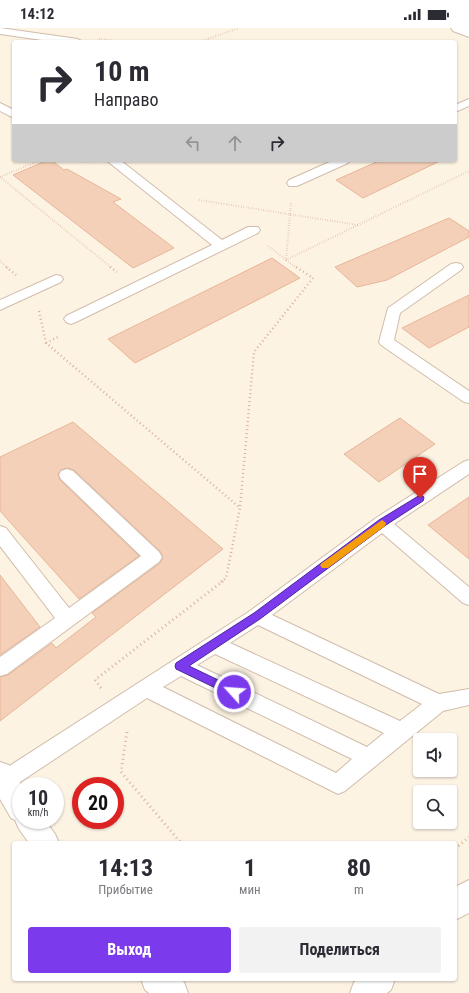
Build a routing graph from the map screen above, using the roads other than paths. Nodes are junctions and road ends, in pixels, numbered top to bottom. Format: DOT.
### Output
graph roads {
  1 [pos="458,28"];
  2 [pos="0,31"];
  3 [pos="469,33"];
  4 [pos="64,40"];
  5 [pos="469,102"];
  6 [pos="0,106"];
  7 [pos="457,108"];
  8 [pos="12,114"];
  9 [pos="115,162"];
  10 [pos="340,162"];
  11 [pos="293,184"];
  12 [pos="253,230"];
  13 [pos="220,246"];
  14 [pos="456,267"];
  15 [pos="56,279"];
  16 [pos="0,306"];
  17 [pos="72,319"];
  18 [pos="469,398"];
  19 [pos="469,466"];
  20 [pos="67,475"];
  21 [pos="382,523"];
  22 [pos="0,533"];
  23 [pos="469,598"];
  24 [pos="257,616"];
  25 [pos="68,620"];
  26 [pos="213,644"];
  27 [pos="180,666"];
  28 [pos="0,668"];
  29 [pos="146,688"];
  30 [pos="469,697"];
  31 [pos="438,703"];
  32 [pos="402,732"];
  33 [pos="368,757"];
  34 [pos="2,777"];
  35 [pos="12,794"];
  36 [pos="36,829"];
  37 [pos="45,841"];
  38 [pos="469,894"];
  39 [pos="457,904"];
  40 [pos="158,981"];
  41 [pos="173,993"];
  1 -- 3 [label="street"];
  2 -- 4 [label="lane"];
  5 -- 7 [label="lane"];
  6 -- 8 [label="lane"];
  9 -- 13 [label="lane"];
  10 -- 11 [label="lane"];
  12 -- 13 [label="lane"];
  13 -- 17 [label="lane"];
  14 -- 18 [label="lane"];
  15 -- 16 [label="lane"];
  19 -- 21 [label="lane"];
  20 -- 25 [label="lane"];
  21 -- 23 [label="lane"];
  21 -- 24 [label="lane"];
  22 -- 25 [label="lane"];
  24 -- 26 [label="lane"];
  24 -- 31 [label="lane"];
  25 -- 28 [label="lane"];
  26 -- 27 [label="lane"];
  26 -- 32 [label="lane"];
  27 -- 29 [label="lane"];
  27 -- 33 [label="lane"];
  29 -- 33 [label="lane"];
  29 -- 34 [label="lane"];
  30 -- 31 [label="lane"];
  31 -- 32 [label="lane"];
  32 -- 33 [label="lane"];
  34 -- 35 [label="street"];
  36 -- 37 [label="street"];
  38 -- 39 [label="street"];
  40 -- 41 [label="street"];
}
